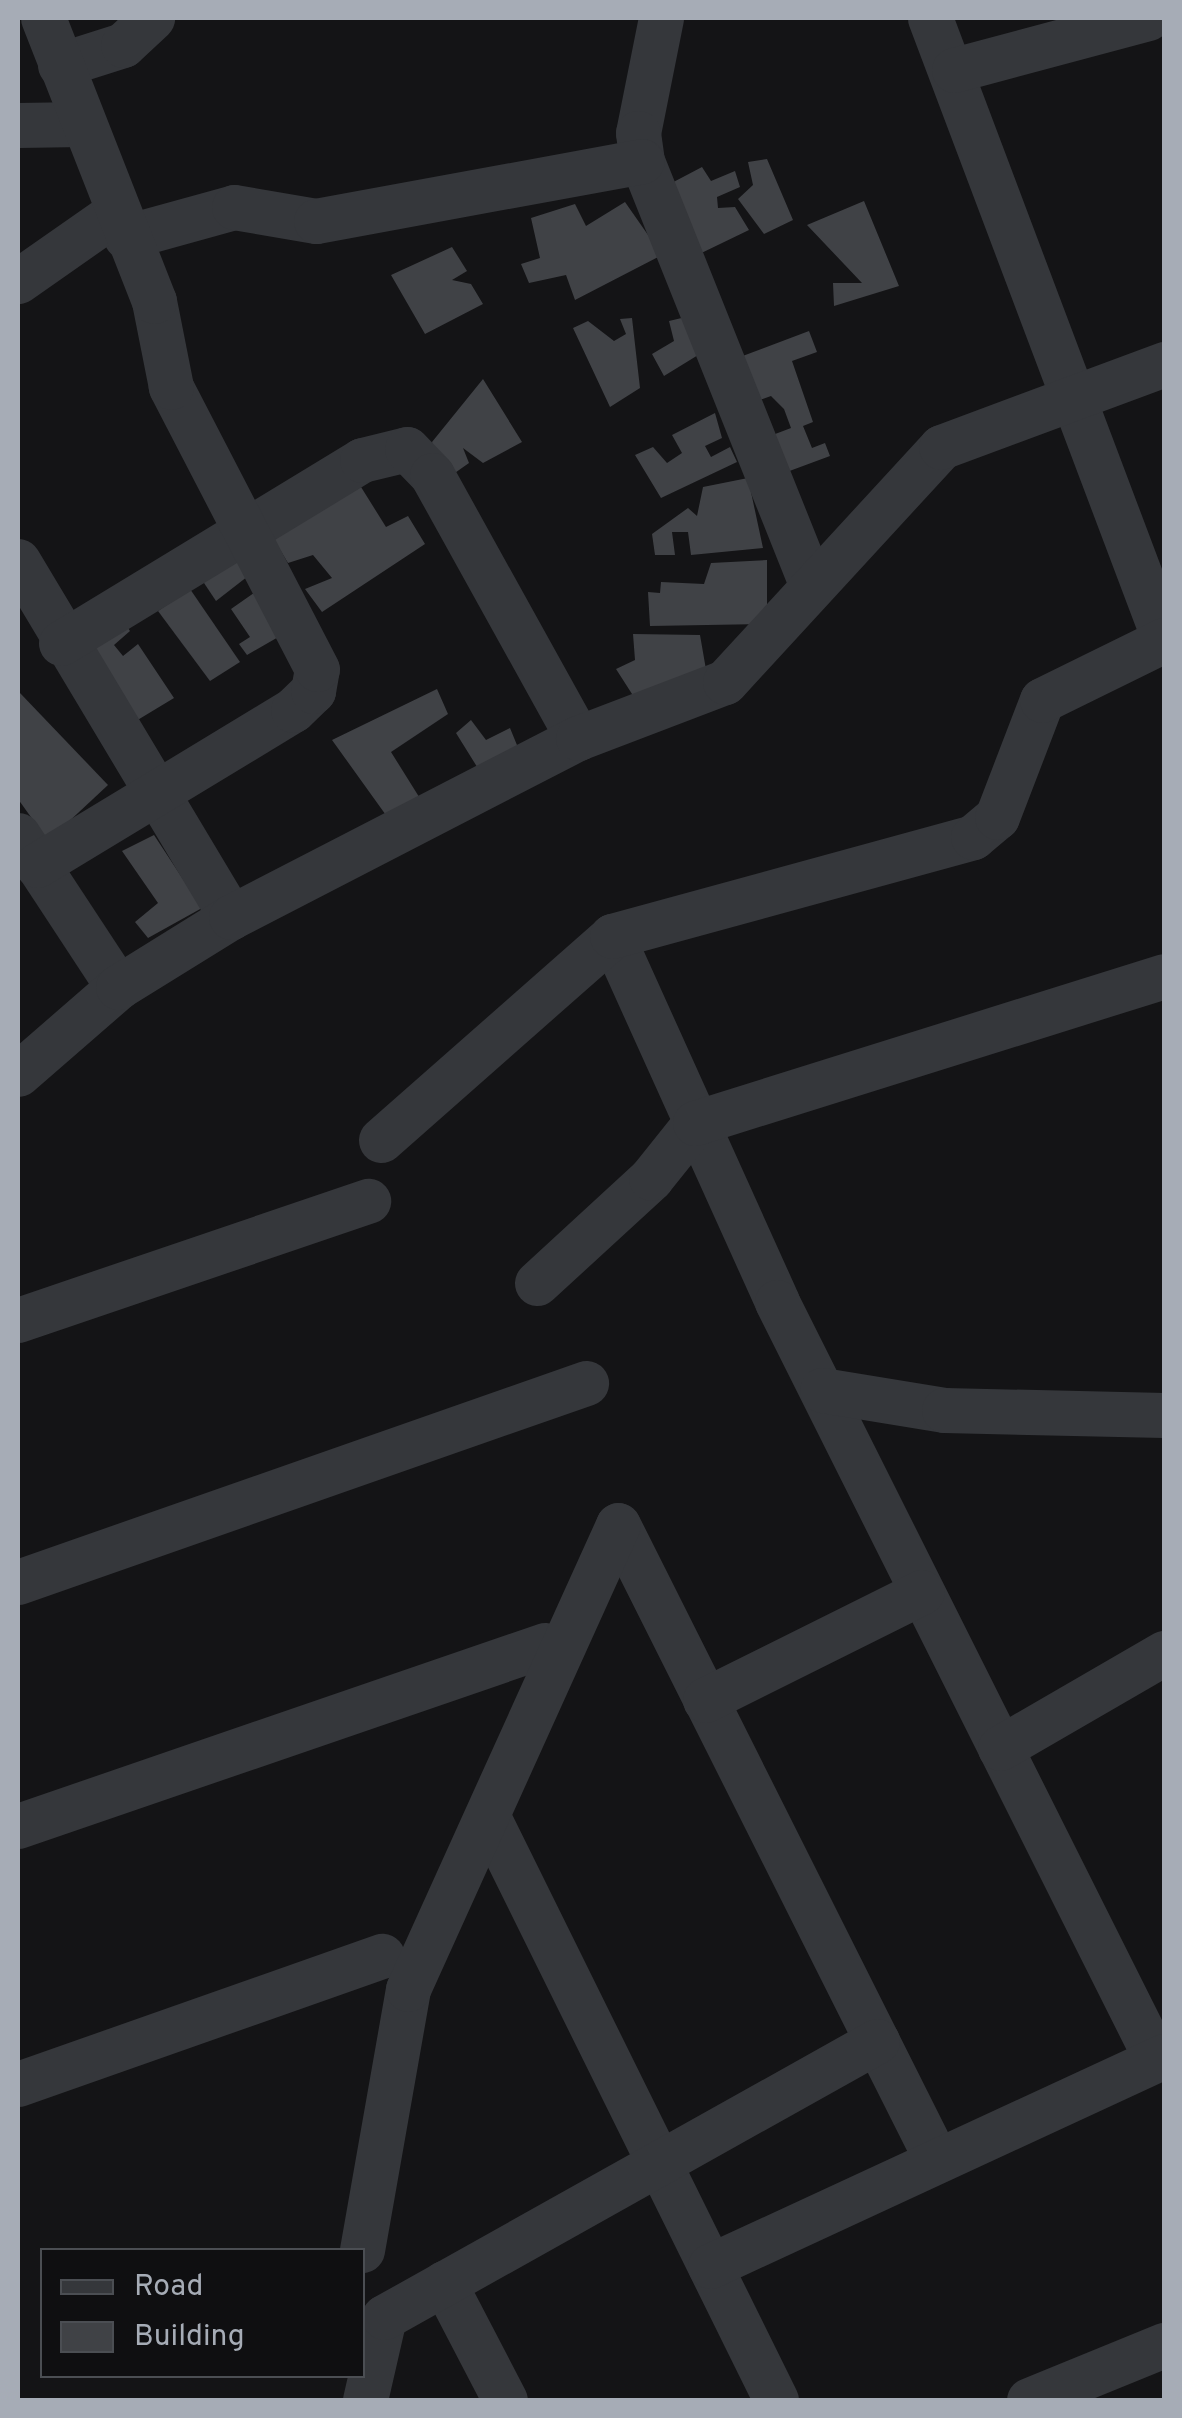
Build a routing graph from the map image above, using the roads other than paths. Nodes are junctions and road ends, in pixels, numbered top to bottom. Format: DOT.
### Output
graph roads {
  1 [pos="43,18"];
  2 [pos="152,18"];
  3 [pos="661,18"];
  4 [pos="930,18"];
  5 [pos="1148,18"];
  6 [pos="60,64"];
  7 [pos="954,70"];
  8 [pos="82,124"];
  9 [pos="18,125"];
  10 [pos="642,160"];
  11 [pos="120,224"];
  12 [pos="18,281"];
  13 [pos="1164,364"];
  14 [pos="1067,400"];
  15 [pos="250,531"];
  16 [pos="18,561"];
  17 [pos="812,585"];
  18 [pos="1164,640"];
  19 [pos="61,643"];
  20 [pos="578,738"];
  21 [pos="150,792"];
  22 [pos="27,850"];
  23 [pos="231,917"];
  24 [pos="612,936"];
  25 [pos="1164,976"];
  26 [pos="118,988"];
  27 [pos="18,1074"];
  28 [pos="695,1123"];
  29 [pos="382,1140"];
  30 [pos="368,1202"];
  31 [pos="537,1283"];
  32 [pos="18,1320"];
  33 [pos="586,1383"];
  34 [pos="822,1390"];
  35 [pos="1164,1415"];
  36 [pos="18,1582"];
  37 [pos="922,1592"];
  38 [pos="545,1645"];
  39 [pos="1164,1653"];
  40 [pos="705,1700"];
  41 [pos="1000,1748"];
  42 [pos="490,1818"];
  43 [pos="18,1826"];
  44 [pos="382,1956"];
  45 [pos="877,2041"];
  46 [pos="1159,2056"];
  47 [pos="18,2084"];
  48 [pos="936,2159"];
  49 [pos="659,2163"];
  50 [pos="362,2248"];
  51 [pos="710,2266"];
  52 [pos="444,2284"];
  53 [pos="373,2306"];
  54 [pos="1164,2346"];
  55 [pos="365,2400"];
  56 [pos="506,2400"];
  57 [pos="776,2400"];
  58 [pos="1029,2400"];
  1 -- 6 [label="street"];
  2 -- 6 [label="street"];
  3 -- 10 [label="street"];
  4 -- 7 [label="street"];
  5 -- 7 [label="street"];
  6 -- 8 [label="street"];
  7 -- 14 [label="street"];
  8 -- 9 [label="street"];
  8 -- 11 [label="street"];
  10 -- 11 [label="street"];
  10 -- 17 [label="street"];
  11 -- 12 [label="street"];
  11 -- 15 [label="street"];
  13 -- 14 [label="street"];
  14 -- 17 [label="street"];
  14 -- 18 [label="street"];
  15 -- 19 [label="street"];
  15 -- 20 [label="street"];
  15 -- 21 [label="street"];
  16 -- 19 [label="street"];
  17 -- 20 [label="street"];
  18 -- 24 [label="street"];
  19 -- 21 [label="street"];
  20 -- 23 [label="street"];
  21 -- 22 [label="street"];
  21 -- 23 [label="street"];
  22 -- 26 [label="street"];
  23 -- 26 [label="street"];
  24 -- 28 [label="street"];
  24 -- 29 [label="street"];
  25 -- 28 [label="street"];
  26 -- 27 [label="street"];
  28 -- 31 [label="street"];
  28 -- 34 [label="street"];
  30 -- 32 [label="street"];
  33 -- 36 [label="street"];
  34 -- 35 [label="street"];
  34 -- 37 [label="street"];
  37 -- 40 [label="street"];
  37 -- 41 [label="street"];
  38 -- 43 [label="street"];
  39 -- 41 [label="street"];
  40 -- 42 [label="street"];
  40 -- 45 [label="street"];
  41 -- 46 [label="street"];
  42 -- 49 [label="street"];
  42 -- 50 [label="street"];
  44 -- 47 [label="street"];
  45 -- 48 [label="street"];
  45 -- 49 [label="street"];
  46 -- 48 [label="street"];
  48 -- 51 [label="street"];
  49 -- 51 [label="street"];
  49 -- 52 [label="street"];
  51 -- 57 [label="street"];
  52 -- 53 [label="street"];
  52 -- 56 [label="street"];
  53 -- 55 [label="street"];
  54 -- 58 [label="street"];
}
